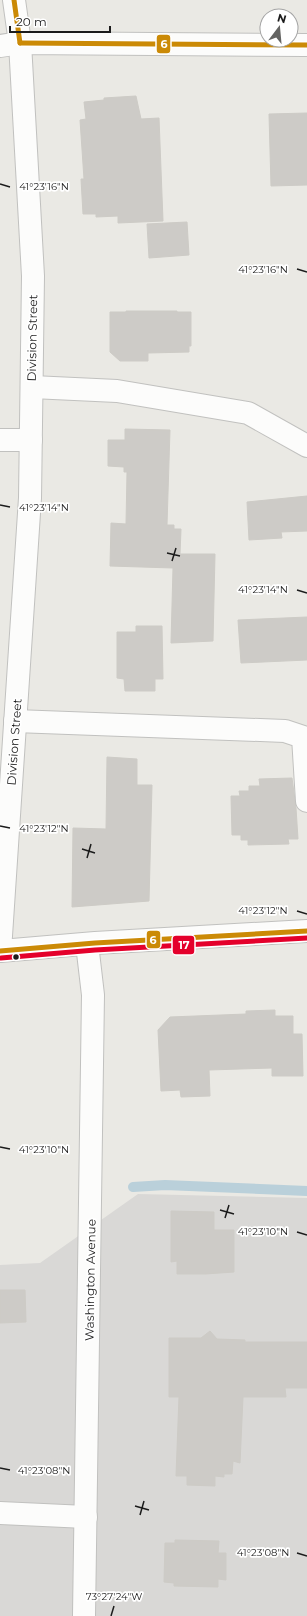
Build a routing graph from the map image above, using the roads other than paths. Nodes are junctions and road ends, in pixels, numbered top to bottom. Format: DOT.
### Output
graph roads {
  1 [pos="14,0"];
  2 [pos="10,45"];
  3 [pos="307,45"];
  4 [pos="32,387"];
  5 [pos="0,440"];
  6 [pos="31,440"];
  7 [pos="307,446"];
  8 [pos="18,676"];
  9 [pos="15,721"];
  10 [pos="0,736"];
  11 [pos="307,801"];
  12 [pos="307,931"];
  13 [pos="87,944"];
  14 [pos="0,951"];
  15 [pos="0,1513"];
  16 [pos="86,1517"];
  17 [pos="84,1616"];
  1 -- 2 [label="street, Division Street"];
  2 -- 3 [label="street"];
  2 -- 4 [label="street, Division Street"];
  4 -- 6 [label="street, Division Street"];
  4 -- 7 [label="street"];
  5 -- 6 [label="street"];
  6 -- 8 [label="street, Division Street"];
  8 -- 9 [label="street, Division Street"];
  8 -- 10 [label="street, Division Street"];
  9 -- 11 [label="street"];
  9 -- 14 [label="street, Division Street"];
  12 -- 13 [label="street"];
  13 -- 14 [label="street"];
  13 -- 16 [label="street, Washington Avenue"];
  15 -- 16 [label="street"];
  16 -- 17 [label="street, Washington Avenue"];
}
